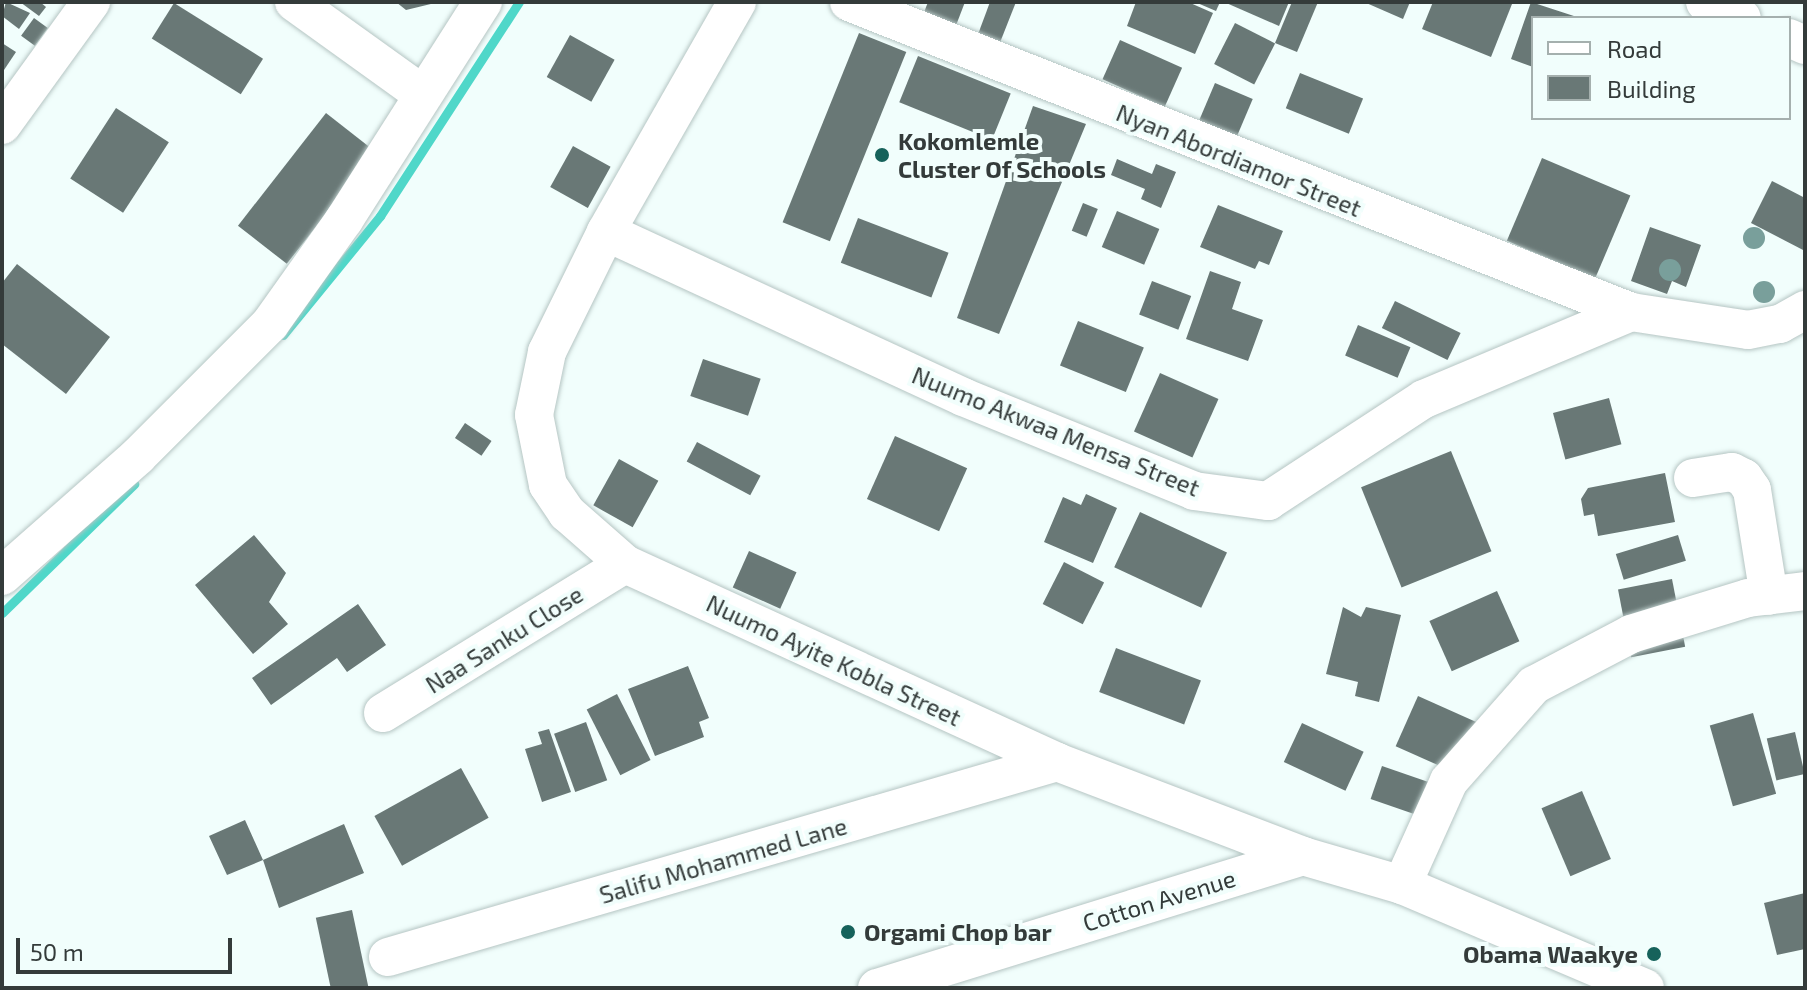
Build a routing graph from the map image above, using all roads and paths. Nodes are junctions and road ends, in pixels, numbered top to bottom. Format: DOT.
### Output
graph roads {
  1 [pos="91,2"];
  2 [pos="294,2"];
  3 [pos="483,2"];
  4 [pos="737,2"];
  5 [pos="849,2"];
  6 [pos="1705,2"];
  7 [pos="1737,16"];
  8 [pos="422,94"];
  9 [pos="2,125"];
  10 [pos="606,232"];
  11 [pos="1805,310"];
  12 [pos="1631,312"];
  13 [pos="1693,478"];
  14 [pos="625,564"];
  15 [pos="2,576"];
  16 [pos="1787,594"];
  17 [pos="383,713"];
  18 [pos="1057,762"];
  19 [pos="1303,856"];
  20 [pos="1402,885"];
  21 [pos="388,957"];
  22 [pos="877,988"];
  23 [pos="1645,988"];
  1 -- 9 [label="street"];
  2 -- 8 [label="street"];
  3 -- 8 [label="street"];
  4 -- 10 [label="street, Nuumo Ayite Kobla Street"];
  5 -- 12 [label="street, Nyan Abordiamor Street"];
  6 -- 7 [label="street"];
  8 -- 15 [label="street"];
  10 -- 12 [label="street, Nuumo Akwaa Mensa Street"];
  10 -- 14 [label="street, Nuumo Ayite Kobla Street"];
  11 -- 12 [label="street, Nyan Abordiamor Street"];
  13 -- 16 [label="street"];
  14 -- 17 [label="street, Naa Sanku Close"];
  14 -- 18 [label="street, Nuumo Ayite Kobla Street"];
  16 -- 20 [label="street"];
  18 -- 19 [label="street, Nuumo Ayite Kobla Street"];
  18 -- 21 [label="street, Salifu Mohammed Lane"];
  19 -- 20 [label="street, Nuumo Ayite Kobla Street"];
  19 -- 22 [label="street, Cotton Avenue"];
  20 -- 23 [label="street, Nuumo Ayite Kobla Street"];
}
